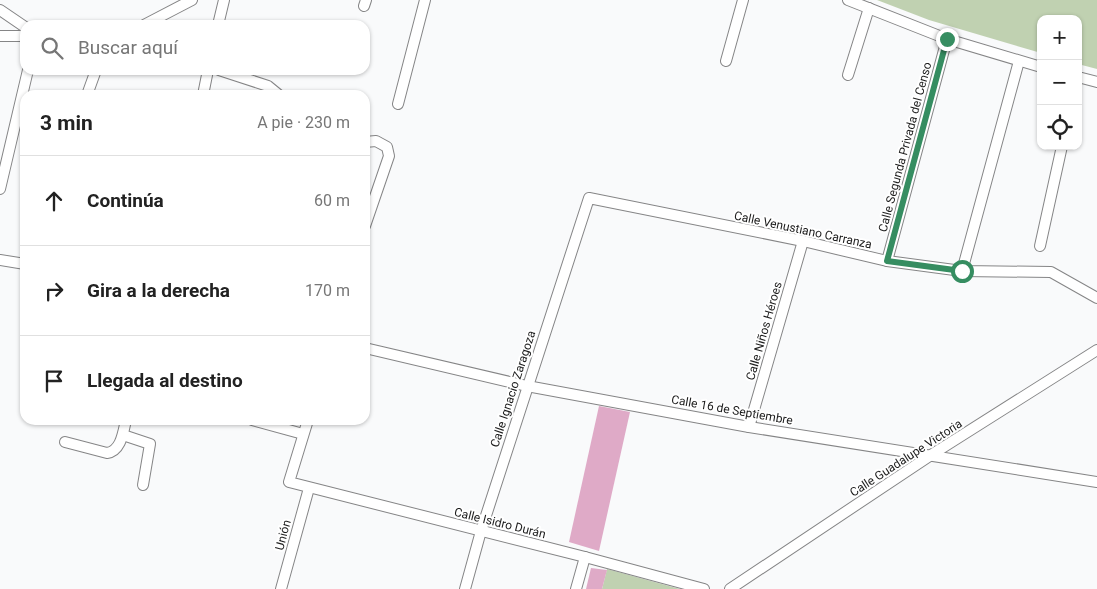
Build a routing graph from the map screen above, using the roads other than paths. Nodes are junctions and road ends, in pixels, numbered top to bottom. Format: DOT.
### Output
graph roads {
  1 [pos="192,0"];
  2 [pos="224,0"];
  3 [pos="425,0"];
  4 [pos="743,0"];
  5 [pos="848,0"];
  6 [pos="869,8"];
  7 [pos="0,10"];
  8 [pos="154,20"];
  9 [pos="219,20"];
  10 [pos="20,24"];
  11 [pos="0,36"];
  12 [pos="20,36"];
  13 [pos="947,39"];
  14 [pos="726,61"];
  15 [pos="1019,61"];
  16 [pos="1037,66"];
  17 [pos="27,75"];
  18 [pos="94,75"];
  19 [pos="207,75"];
  20 [pos="234,75"];
  21 [pos="848,75"];
  22 [pos="1082,78"];
  23 [pos="1097,82"];
  24 [pos="23,90"];
  25 [pos="89,90"];
  26 [pos="204,90"];
  27 [pos="273,90"];
  28 [pos="20,104"];
  29 [pos="398,104"];
  30 [pos="370,142"];
  31 [pos="1061,150"];
  32 [pos="0,190"];
  33 [pos="589,198"];
  34 [pos="370,211"];
  35 [pos="803,241"];
  36 [pos="1040,246"];
  37 [pos="0,260"];
  38 [pos="887,261"];
  39 [pos="20,263"];
  40 [pos="962,271"];
  41 [pos="1097,298"];
  42 [pos="370,349"];
  43 [pos="1097,350"];
  44 [pos="527,386"];
  45 [pos="125,425"];
  46 [pos="270,425"];
  47 [pos="306,425"];
  48 [pos="749,427"];
  49 [pos="303,434"];
  50 [pos="123,435"];
  51 [pos="65,442"];
  52 [pos="931,455"];
  53 [pos="1097,482"];
  54 [pos="143,486"];
  55 [pos="309,488"];
  56 [pos="481,531"];
  57 [pos="585,557"];
  58 [pos="734,588"];
  59 [pos="281,589"];
  60 [pos="464,589"];
  61 [pos="576,589"];
  62 [pos="704,589"];
  1 -- 8 [label="street"];
  2 -- 9 [label="street"];
  3 -- 29 [label="street"];
  4 -- 14 [label="street"];
  5 -- 6 [label="street"];
  6 -- 13 [label="street"];
  6 -- 21 [label="street"];
  7 -- 10 [label="street"];
  11 -- 12 [label="street"];
  13 -- 15 [label="street"];
  13 -- 38 [label="street, Calle Segunda Privada del Censo"];
  15 -- 16 [label="street"];
  15 -- 40 [label="street"];
  17 -- 24 [label="street"];
  18 -- 25 [label="street"];
  19 -- 26 [label="street"];
  20 -- 27 [label="street"];
  22 -- 23 [label="street"];
  28 -- 32 [label="street"];
  30 -- 34 [label="street"];
  31 -- 36 [label="street"];
  33 -- 35 [label="street, Calle Venustiano Carranza"];
  33 -- 44 [label="street, Calle Ignacio Zaragoza"];
  35 -- 38 [label="street, Calle Venustiano Carranza"];
  35 -- 48 [label="street, Calle Niños Héroes"];
  37 -- 39 [label="street"];
  38 -- 40 [label="street, Calle Venustiano Carranza"];
  40 -- 41 [label="street, Calle Venustiano Carranza"];
  42 -- 44 [label="street, Calle 16 de Septiembre"];
  43 -- 52 [label="street, Calle Guadalupe Victoria"];
  44 -- 48 [label="street, Calle 16 de Septiembre"];
  44 -- 56 [label="street, Calle Ignacio Zaragoza"];
  45 -- 50 [label="street"];
  46 -- 49 [label="street"];
  47 -- 49 [label="street"];
  48 -- 52 [label="street, Calle 16 de Septiembre"];
  49 -- 55 [label="street, Calle Isidro Durán"];
  50 -- 51 [label="street"];
  50 -- 54 [label="street"];
  52 -- 53 [label="street, Calle 16 de Septiembre"];
  52 -- 58 [label="street, Calle Guadalupe Victoria"];
  55 -- 56 [label="street, Calle Isidro Durán"];
  55 -- 59 [label="street, Unión"];
  56 -- 57 [label="street, Calle Isidro Durán"];
  56 -- 60 [label="street, Calle Ignacio Zaragoza"];
  57 -- 61 [label="street"];
  57 -- 62 [label="street, Calle Isidro Durán"];
}
